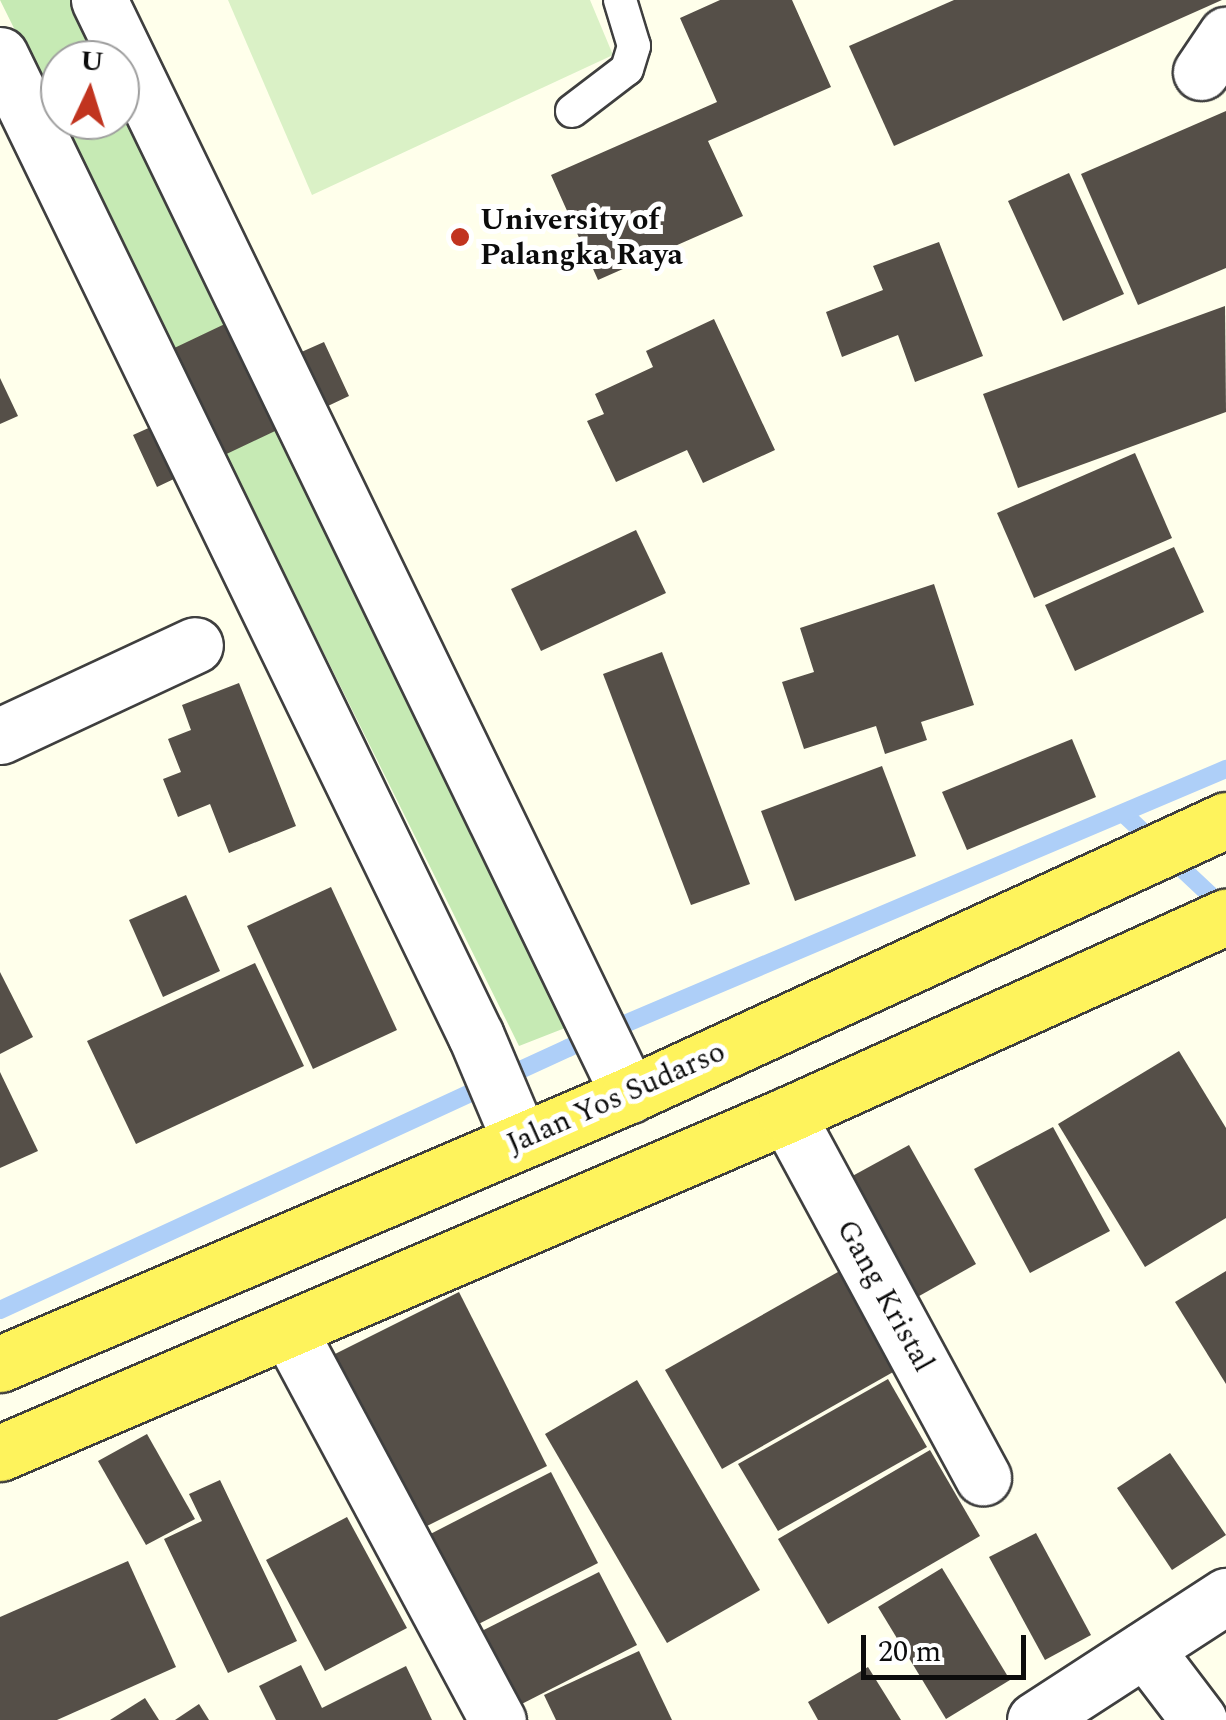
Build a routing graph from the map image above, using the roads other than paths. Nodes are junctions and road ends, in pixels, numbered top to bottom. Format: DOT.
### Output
graph roads {
  1 [pos="99,0"];
  2 [pos="620,0"];
  3 [pos="0,55"];
  4 [pos="572,110"];
  5 [pos="194,645"];
  6 [pos="0,736"];
  7 [pos="1211,827"];
  8 [pos="1211,924"];
  9 [pos="629,1095"];
  10 [pos="786,1115"];
  11 [pos="520,1140"];
  12 [pos="289,1331"];
  13 [pos="0,1364"];
  14 [pos="0,1453"];
  15 [pos="983,1477"];
  16 [pos="1226,1596"];
  17 [pos="1145,1649"];
  18 [pos="498,1720"];
  19 [pos="1034,1720"];
  20 [pos="1199,1720"];
  1 -- 9 [label="street"];
  2 -- 4 [label="lane"];
  3 -- 11 [label="street"];
  5 -- 6 [label="street"];
  7 -- 9 [label="main road, Jalan Yos Sudarso"];
  8 -- 10 [label="main road"];
  9 -- 11 [label="main road, Jalan Yos Sudarso"];
  10 -- 12 [label="main road"];
  10 -- 15 [label="street, Gang Kristal"];
  11 -- 13 [label="main road, Jalan Yos Sudarso"];
  12 -- 14 [label="main road"];
  12 -- 18 [label="street"];
  16 -- 17 [label="street"];
  17 -- 19 [label="street"];
  17 -- 20 [label="street"];
}
